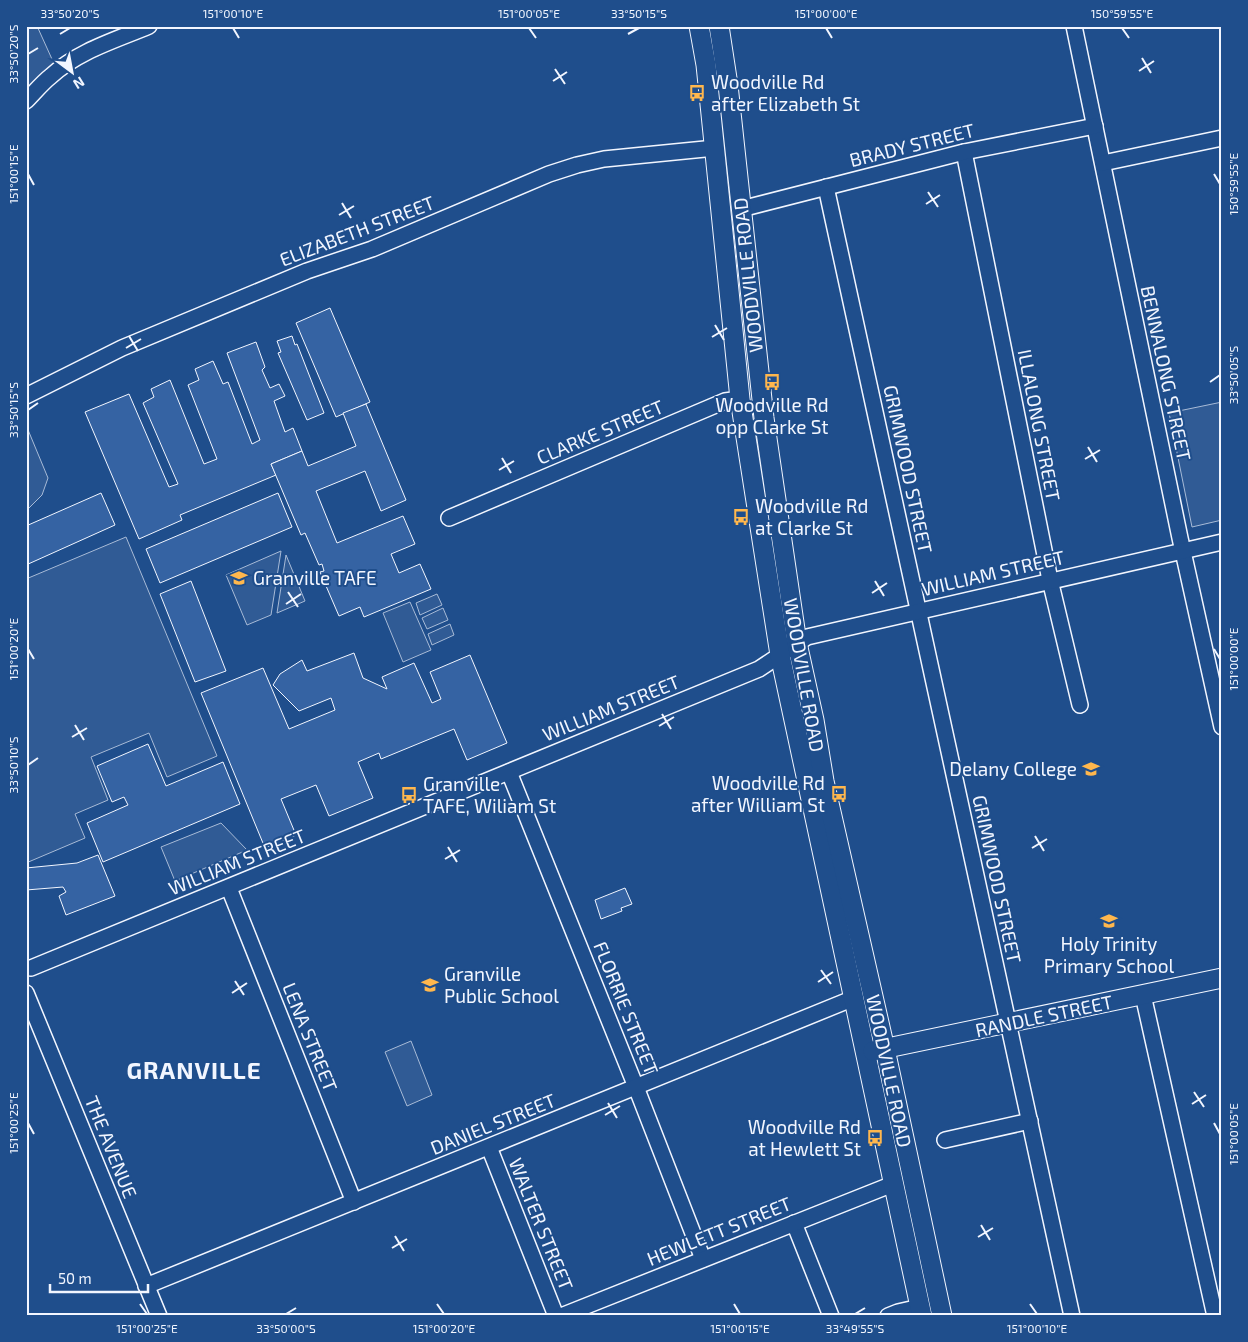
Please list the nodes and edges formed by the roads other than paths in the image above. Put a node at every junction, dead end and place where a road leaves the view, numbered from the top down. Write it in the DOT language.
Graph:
graph roads {
  1 [pos="149,26"];
  2 [pos="699,26"];
  3 [pos="719,26"];
  4 [pos="1074,26"];
  5 [pos="26,101"];
  6 [pos="1095,126"];
  7 [pos="1222,138"];
  8 [pos="714,148"];
  9 [pos="964,152"];
  10 [pos="1102,163"];
  11 [pos="826,187"];
  12 [pos="741,209"];
  13 [pos="26,396"];
  14 [pos="740,399"];
  15 [pos="448,518"];
  16 [pos="1222,542"];
  17 [pos="1183,550"];
  18 [pos="1050,580"];
  19 [pos="918,610"];
  20 [pos="797,643"];
  21 [pos="780,656"];
  22 [pos="1080,706"];
  23 [pos="1222,727"];
  24 [pos="508,772"];
  25 [pos="229,888"];
  26 [pos="29,964"];
  27 [pos="1222,978"];
  28 [pos="26,985"];
  29 [pos="26,993"];
  30 [pos="1143,995"];
  31 [pos="854,998"];
  32 [pos="1008,1024"];
  33 [pos="885,1049"];
  34 [pos="866,1053"];
  35 [pos="636,1087"];
  36 [pos="1030,1121"];
  37 [pos="945,1140"];
  38 [pos="489,1147"];
  39 [pos="893,1184"];
  40 [pos="354,1202"];
  41 [pos="794,1223"];
  42 [pos="703,1259"];
  43 [pos="146,1286"];
  44 [pos="921,1311"];
  45 [pos="159,1316"];
  46 [pos="556,1316"];
  47 [pos="561,1316"];
  48 [pos="832,1316"];
  49 [pos="888,1316"];
  50 [pos="942,1316"];
  51 [pos="1072,1316"];
  52 [pos="1215,1316"];
  1 -- 5 [label="street"];
  2 -- 8 [label="main road, WOODVILLE ROAD"];
  3 -- 12 [label="main road, WOODVILLE ROAD"];
  4 -- 6 [label="street, BENNALONG STREET"];
  6 -- 9 [label="street, BRADY STREET"];
  6 -- 10 [label="street, BENNALONG STREET"];
  7 -- 10 [label="street"];
  8 -- 13 [label="street, ELIZABETH STREET"];
  8 -- 14 [label="main road, WOODVILLE ROAD"];
  9 -- 11 [label="street, BRADY STREET"];
  9 -- 18 [label="street, ILLALONG STREET"];
  10 -- 17 [label="street, BENNALONG STREET"];
  11 -- 12 [label="street, BRADY STREET"];
  11 -- 19 [label="street, GRIMWOOD STREET"];
  12 -- 20 [label="main road, WOODVILLE ROAD"];
  14 -- 15 [label="street, CLARKE STREET"];
  14 -- 21 [label="main road, WOODVILLE ROAD"];
  16 -- 17 [label="street, WILLIAM STREET"];
  17 -- 18 [label="street, WILLIAM STREET"];
  17 -- 23 [label="street, BENNALONG STREET"];
  18 -- 19 [label="street, WILLIAM STREET"];
  18 -- 22 [label="street, ILLALONG STREET"];
  19 -- 20 [label="street, WILLIAM STREET"];
  19 -- 32 [label="street, GRIMWOOD STREET"];
  20 -- 21 [label="street, WILLIAM STREET"];
  20 -- 33 [label="main road, WOODVILLE ROAD"];
  21 -- 24 [label="street, WILLIAM STREET"];
  21 -- 31 [label="main road, WOODVILLE ROAD"];
  24 -- 25 [label="street, WILLIAM STREET"];
  24 -- 35 [label="street, FLORRIE STREET"];
  25 -- 26 [label="street, WILLIAM STREET"];
  25 -- 40 [label="street, LENA STREET"];
  26 -- 28 [label="street"];
  27 -- 30 [label="main road, RANDLE STREET"];
  29 -- 43 [label="street, THE AVENUE"];
  30 -- 32 [label="main road, RANDLE STREET"];
  30 -- 52 [label="street"];
  31 -- 34 [label="main road, WOODVILLE ROAD"];
  31 -- 35 [label="street, DANIEL STREET"];
  32 -- 33 [label="main road, RANDLE STREET"];
  32 -- 36 [label="street, GRIMWOOD STREET"];
  33 -- 34 [label="main road, RANDLE STREET"];
  33 -- 50 [label="main road, WOODVILLE ROAD"];
  34 -- 39 [label="main road, WOODVILLE ROAD"];
  35 -- 38 [label="street, DANIEL STREET"];
  35 -- 42 [label="street, FLORRIE STREET"];
  36 -- 37 [label="street"];
  36 -- 51 [label="street, GRIMWOOD STREET"];
  38 -- 40 [label="street, DANIEL STREET"];
  38 -- 46 [label="street, WALTER STREET"];
  39 -- 41 [label="street, HEWLETT STREET"];
  39 -- 44 [label="main road, WOODVILLE ROAD"];
  40 -- 43 [label="street, DANIEL STREET"];
  41 -- 42 [label="street, HEWLETT STREET"];
  41 -- 48 [label="street"];
  42 -- 47 [label="street, HEWLETT STREET"];
  43 -- 45 [label="street, THE AVENUE"];
  44 -- 49 [label="street"];
}
